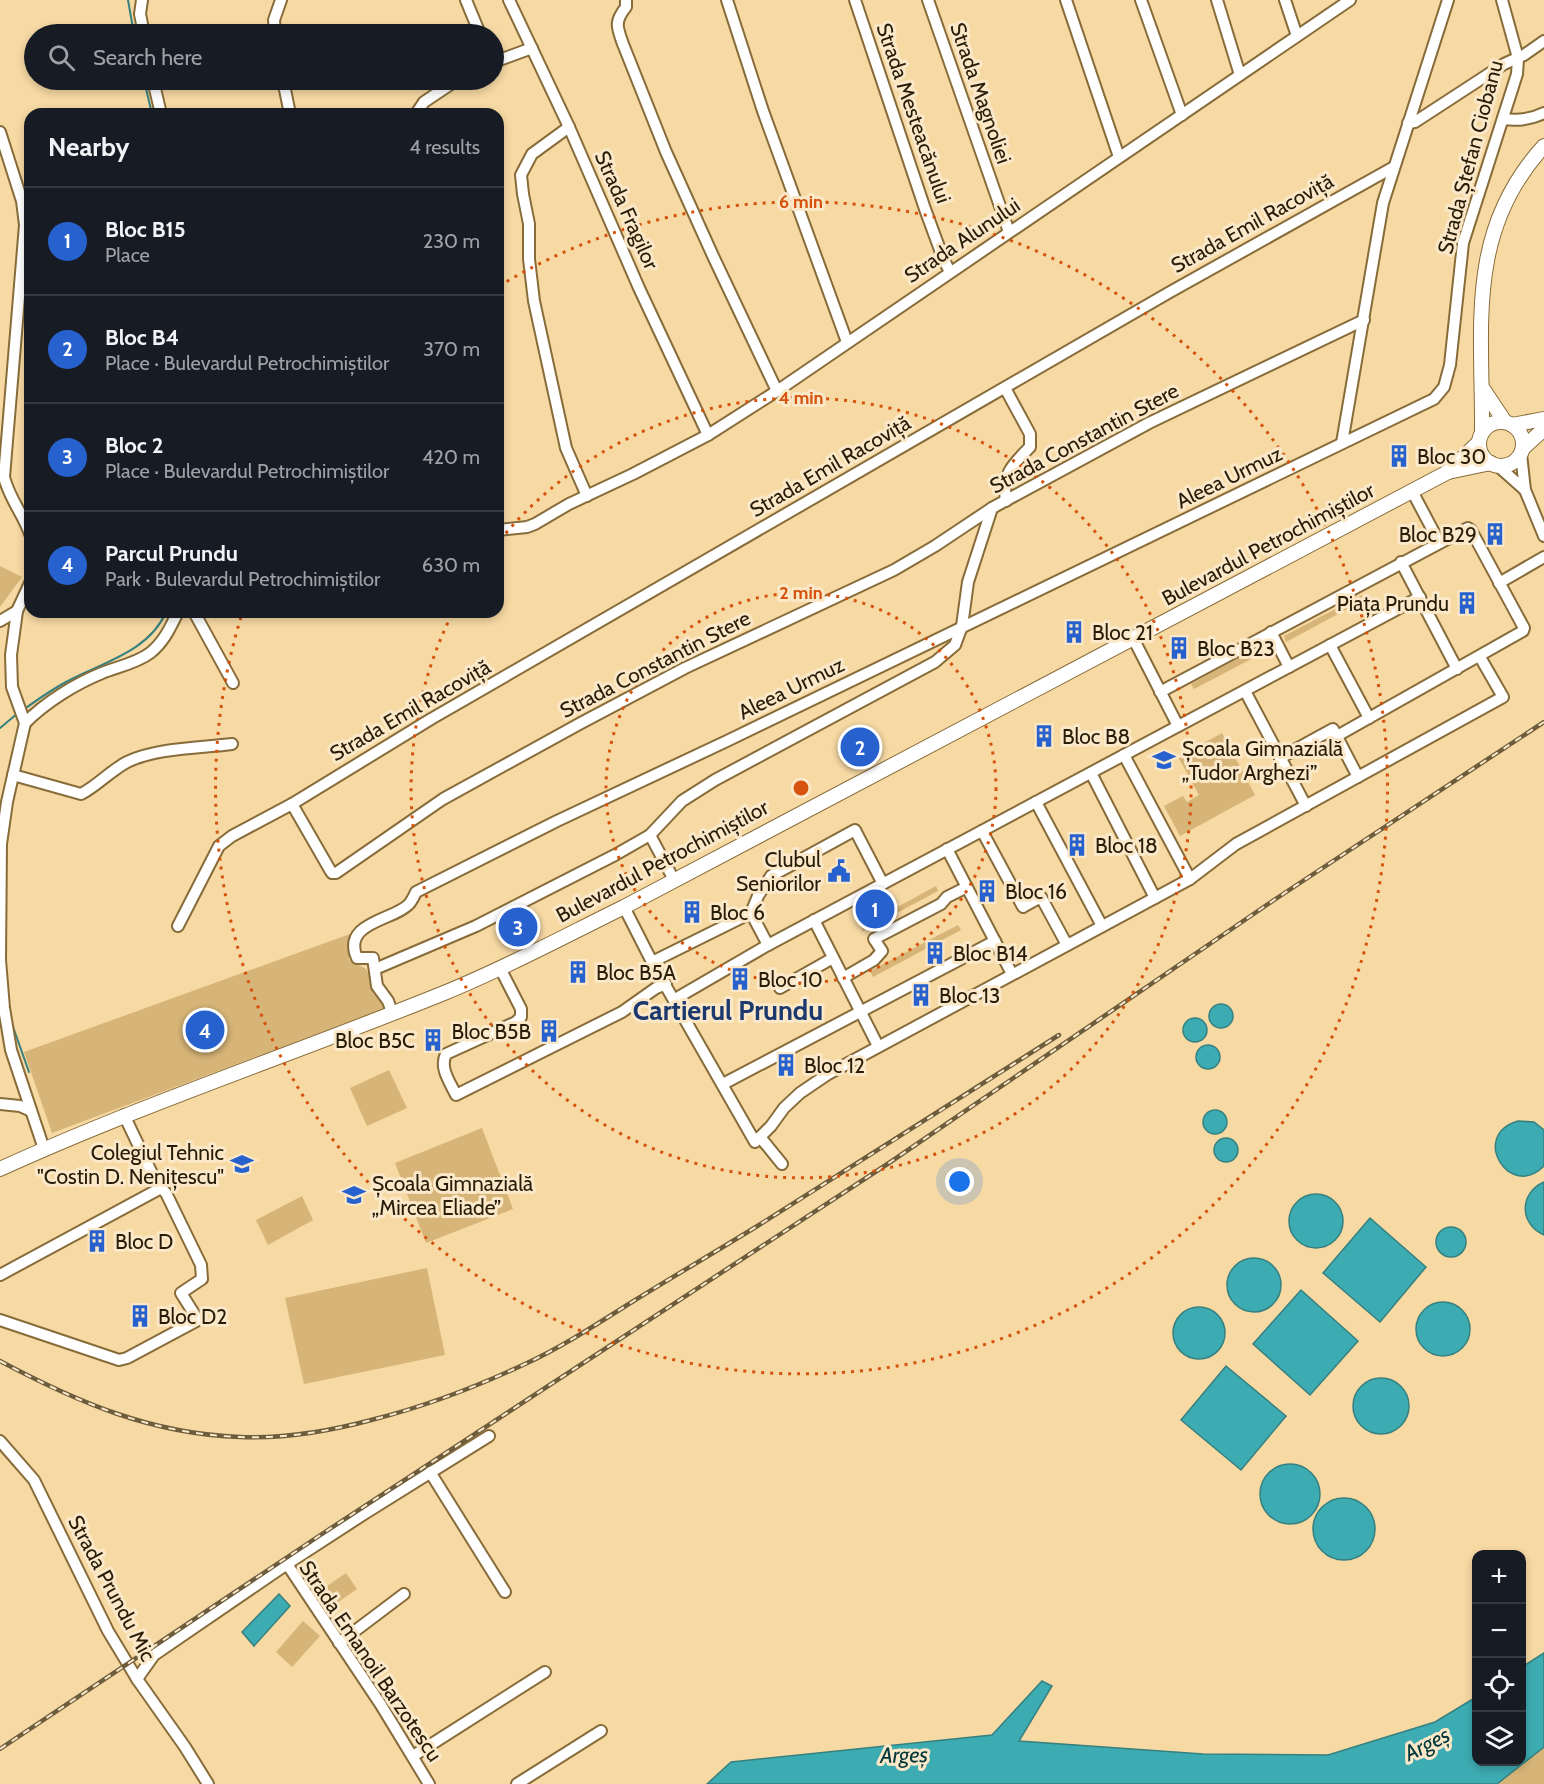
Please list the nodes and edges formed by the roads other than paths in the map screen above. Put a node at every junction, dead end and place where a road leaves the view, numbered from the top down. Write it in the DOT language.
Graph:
graph roads {
  1 [pos="142,0"];
  2 [pos="281,0"];
  3 [pos="466,0"];
  4 [pos="509,0"];
  5 [pos="626,0"];
  6 [pos="727,0"];
  7 [pos="855,0"];
  8 [pos="928,0"];
  9 [pos="1066,0"];
  10 [pos="1141,0"];
  11 [pos="1217,0"];
  12 [pos="1285,0"];
  13 [pos="1350,0"];
  14 [pos="1448,0"];
  15 [pos="1502,0"];
  16 [pos="142,24"];
  17 [pos="274,24"];
  18 [pos="476,24"];
  19 [pos="1297,36"];
  20 [pos="1544,41"];
  21 [pos="532,48"];
  22 [pos="504,58"];
  23 [pos="1518,58"];
  24 [pos="1240,75"];
  25 [pos="155,90"];
  26 [pos="285,90"];
  27 [pos="442,90"];
  28 [pos="160,108"];
  29 [pos="289,108"];
  30 [pos="420,108"];
  31 [pos="1544,113"];
  32 [pos="1182,114"];
  33 [pos="1503,119"];
  34 [pos="1408,123"];
  35 [pos="569,127"];
  36 [pos="0,132"];
  37 [pos="1544,146"];
  38 [pos="1119,158"];
  39 [pos="1392,168"];
  40 [pos="24,214"];
  41 [pos="1009,232"];
  42 [pos="24,267"];
  43 [pos="950,272"];
  44 [pos="1364,320"];
  45 [pos="847,342"];
  46 [pos="1005,388"];
  47 [pos="1483,389"];
  48 [pos="777,391"];
  49 [pos="1544,419"];
  50 [pos="1509,423"];
  51 [pos="1544,429"];
  52 [pos="708,435"];
  53 [pos="1481,437"];
  54 [pos="1342,443"];
  55 [pos="1522,451"];
  56 [pos="1494,465"];
  57 [pos="1448,472"];
  58 [pos="2,476"];
  59 [pos="1525,490"];
  60 [pos="1412,491"];
  61 [pos="587,496"];
  62 [pos="1006,501"];
  63 [pos="992,508"];
  64 [pos="24,518"];
  65 [pos="504,529"];
  66 [pos="1544,536"];
  67 [pos="1439,542"];
  68 [pos="1544,557"];
  69 [pos="1401,562"];
  70 [pos="1499,583"];
  71 [pos="24,597"];
  72 [pos="1419,597"];
  73 [pos="18,611"];
  74 [pos="175,618"];
  75 [pos="197,618"];
  76 [pos="0,621"];
  77 [pos="962,626"];
  78 [pos="1270,633"];
  79 [pos="1133,638"];
  80 [pos="1330,645"];
  81 [pos="1480,657"];
  82 [pos="1289,667"];
  83 [pos="1457,669"];
  84 [pos="233,683"];
  85 [pos="1245,691"];
  86 [pos="1160,692"];
  87 [pos="1369,718"];
  88 [pos="24,720"];
  89 [pos="1178,726"];
  90 [pos="1337,736"];
  91 [pos="232,744"];
  92 [pos="1124,755"];
  93 [pos="1280,758"];
  94 [pos="1091,773"];
  95 [pos="13,775"];
  96 [pos="1358,777"];
  97 [pos="1036,802"];
  98 [pos="292,804"];
  99 [pos="1306,806"];
  100 [pos="982,831"];
  101 [pos="650,835"];
  102 [pos="948,849"];
  103 [pos="1190,879"];
  104 [pos="674,880"];
  105 [pos="883,884"];
  106 [pos="967,886"];
  107 [pos="1155,898"];
  108 [pos="624,907"];
  109 [pos="751,913"];
  110 [pos="814,921"];
  111 [pos="178,926"];
  112 [pos="1102,926"];
  113 [pos="995,941"];
  114 [pos="768,945"];
  115 [pos="1067,945"];
  116 [pos="833,958"];
  117 [pos="652,962"];
  118 [pos="500,968"];
  119 [pos="375,969"];
  120 [pos="1012,974"];
  121 [pos="843,978"];
  122 [pos="666,984"];
  123 [pos="780,988"];
  124 [pos="675,999"];
  125 [pos="392,1012"];
  126 [pos="860,1012"];
  127 [pos="3,1023"];
  128 [pos="878,1046"];
  129 [pos="723,1084"];
  130 [pos="0,1104"];
  131 [pos="31,1111"];
  132 [pos="124,1115"];
  133 [pos="760,1137"];
  134 [pos="44,1149"];
  135 [pos="782,1164"];
  136 [pos="0,1169"];
  137 [pos="161,1188"];
  138 [pos="0,1275"];
  139 [pos="0,1320"];
  140 [pos="489,1436"];
  141 [pos="0,1441"];
  142 [pos="430,1472"];
  143 [pos="287,1564"];
  144 [pos="505,1592"];
  145 [pos="404,1594"];
  146 [pos="339,1643"];
  147 [pos="545,1672"];
  148 [pos="137,1678"];
  149 [pos="601,1731"];
  150 [pos="413,1756"];
  151 [pos="208,1784"];
  152 [pos="429,1784"];
  153 [pos="517,1784"];
  1 -- 16 [label="street"];
  2 -- 17 [label="street"];
  3 -- 18 [label="street"];
  4 -- 21 [label="street, Strada Fragilor"];
  5 -- 48 [label="street"];
  6 -- 45 [label="street"];
  7 -- 43 [label="street, Strada Mesteacănului"];
  8 -- 41 [label="street, Strada Magnoliei"];
  9 -- 38 [label="street"];
  10 -- 32 [label="street"];
  11 -- 24 [label="street"];
  12 -- 19 [label="street"];
  13 -- 19 [label="street, Strada Alunului"];
  14 -- 34 [label="street"];
  15 -- 23 [label="street, Strada Ștefan Ciobanu"];
  19 -- 24 [label="street, Strada Alunului"];
  20 -- 23 [label="street"];
  21 -- 22 [label="street"];
  21 -- 35 [label="street, Strada Fragilor"];
  23 -- 33 [label="street, Strada Ștefan Ciobanu"];
  23 -- 34 [label="street"];
  24 -- 32 [label="street, Strada Alunului"];
  25 -- 28 [label="street"];
  26 -- 29 [label="street"];
  27 -- 30 [label="street"];
  31 -- 33 [label="street"];
  32 -- 38 [label="street, Strada Alunului"];
  33 -- 54 [label="street, Strada Ștefan Ciobanu"];
  34 -- 39 [label="street"];
  35 -- 52 [label="street, Strada Fragilor"];
  35 -- 61 [label="street"];
  36 -- 40 [label="street"];
  37 -- 47 [label="main road"];
  38 -- 41 [label="street, Strada Alunului"];
  39 -- 44 [label="street"];
  39 -- 46 [label="street, Strada Emil Racoviță"];
  41 -- 43 [label="street, Strada Alunului"];
  42 -- 58 [label="street"];
  43 -- 45 [label="street, Strada Alunului"];
  44 -- 54 [label="street"];
  44 -- 62 [label="street, Strada Constantin Stere"];
  45 -- 48 [label="street, Strada Alunului"];
  46 -- 62 [label="street"];
  46 -- 98 [label="street, Strada Emil Racoviță"];
  47 -- 50 [label="main road"];
  47 -- 53 [label="main road"];
  48 -- 52 [label="street, Strada Alunului"];
  49 -- 50 [label="main road"];
  50 -- 53 [label="main road"];
  50 -- 55 [label="main road"];
  51 -- 55 [label="main road"];
  52 -- 61 [label="street, Strada Alunului"];
  53 -- 56 [label="main road"];
  53 -- 57 [label="main road, Bulevardul Petrochimiștilor"];
  54 -- 77 [label="street, Aleea Urmuz"];
  55 -- 56 [label="main road"];
  55 -- 59 [label="street"];
  56 -- 57 [label="main road, Bulevardul Petrochimiștilor"];
  56 -- 59 [label="street"];
  57 -- 60 [label="main road, Bulevardul Petrochimiștilor"];
  58 -- 64 [label="street"];
  59 -- 66 [label="street"];
  60 -- 67 [label="street"];
  60 -- 79 [label="main road, Bulevardul Petrochimiștilor"];
  61 -- 65 [label="street, Strada Alunului"];
  62 -- 63 [label="street, Strada Constantin Stere"];
  63 -- 77 [label="street"];
  63 -- 98 [label="street, Strada Constantin Stere"];
  67 -- 69 [label="street"];
  67 -- 70 [label="street"];
  68 -- 70 [label="street"];
  69 -- 72 [label="street"];
  69 -- 78 [label="street"];
  70 -- 81 [label="street"];
  71 -- 73 [label="street"];
  72 -- 80 [label="street"];
  72 -- 83 [label="street"];
  73 -- 76 [label="street"];
  73 -- 88 [label="street"];
  74 -- 88 [label="street"];
  75 -- 84 [label="street"];
  77 -- 101 [label="street"];
  77 -- 119 [label="street, Aleea Urmuz"];
  78 -- 82 [label="street"];
  78 -- 86 [label="street"];
  79 -- 86 [label="street"];
  79 -- 104 [label="main road, Bulevardul Petrochimiștilor"];
  80 -- 82 [label="street"];
  80 -- 87 [label="street"];
  81 -- 83 [label="street"];
  81 -- 96 [label="street"];
  82 -- 85 [label="street"];
  83 -- 87 [label="street"];
  85 -- 89 [label="street"];
  85 -- 93 [label="street"];
  86 -- 89 [label="street"];
  87 -- 90 [label="street"];
  88 -- 95 [label="street"];
  89 -- 92 [label="street"];
  90 -- 93 [label="street"];
  90 -- 96 [label="street"];
  91 -- 95 [label="street"];
  92 -- 94 [label="street"];
  92 -- 103 [label="street"];
  93 -- 99 [label="street"];
  94 -- 97 [label="street"];
  94 -- 107 [label="street"];
  95 -- 127 [label="street"];
  96 -- 99 [label="street"];
  97 -- 100 [label="street"];
  97 -- 112 [label="street"];
  98 -- 111 [label="street, Strada Emil Racoviță"];
  99 -- 103 [label="street"];
  100 -- 102 [label="street"];
  100 -- 115 [label="street"];
  101 -- 104 [label="street"];
  101 -- 119 [label="street"];
  102 -- 105 [label="street"];
  102 -- 106 [label="street"];
  103 -- 107 [label="street"];
  104 -- 108 [label="main road, Bulevardul Petrochimiștilor"];
  105 -- 109 [label="street"];
  105 -- 110 [label="street"];
  106 -- 113 [label="street"];
  106 -- 121 [label="street"];
  107 -- 112 [label="street"];
  108 -- 117 [label="street"];
  108 -- 118 [label="main road, Bulevardul Petrochimiștilor"];
  109 -- 114 [label="street"];
  109 -- 117 [label="street"];
  110 -- 114 [label="street"];
  110 -- 116 [label="street"];
  112 -- 115 [label="street"];
  113 -- 120 [label="street"];
  113 -- 126 [label="street"];
  114 -- 124 [label="street"];
  115 -- 120 [label="street"];
  116 -- 121 [label="street"];
  116 -- 123 [label="street"];
  117 -- 122 [label="street"];
  118 -- 122 [label="street"];
  118 -- 125 [label="main road, Bulevardul Petrochimiștilor"];
  119 -- 125 [label="street"];
  120 -- 128 [label="street"];
  121 -- 126 [label="street"];
  122 -- 124 [label="street"];
  124 -- 129 [label="street"];
  125 -- 132 [label="main road, Bulevardul Petrochimiștilor"];
  126 -- 128 [label="street"];
  126 -- 129 [label="street"];
  127 -- 131 [label="street"];
  128 -- 133 [label="street"];
  129 -- 133 [label="street"];
  130 -- 131 [label="street"];
  131 -- 134 [label="street"];
  132 -- 134 [label="main road, Bulevardul Petrochimiștilor"];
  132 -- 137 [label="street"];
  133 -- 135 [label="street"];
  134 -- 136 [label="main road, Bulevardul Petrochimiștilor"];
  137 -- 138 [label="street"];
  137 -- 139 [label="street"];
  140 -- 142 [label="street"];
  141 -- 148 [label="street, Strada Prundu Mic"];
  142 -- 143 [label="street"];
  142 -- 144 [label="street"];
  143 -- 146 [label="street, Strada Emanoil Barzotescu"];
  143 -- 148 [label="street, Strada Emanoil Barzotescu"];
  145 -- 146 [label="street"];
  146 -- 150 [label="street, Strada Emanoil Barzotescu"];
  147 -- 150 [label="street"];
  148 -- 151 [label="street, Strada Prundu Mic"];
  149 -- 153 [label="street"];
  150 -- 152 [label="street, Strada Emanoil Barzotescu"];
}
